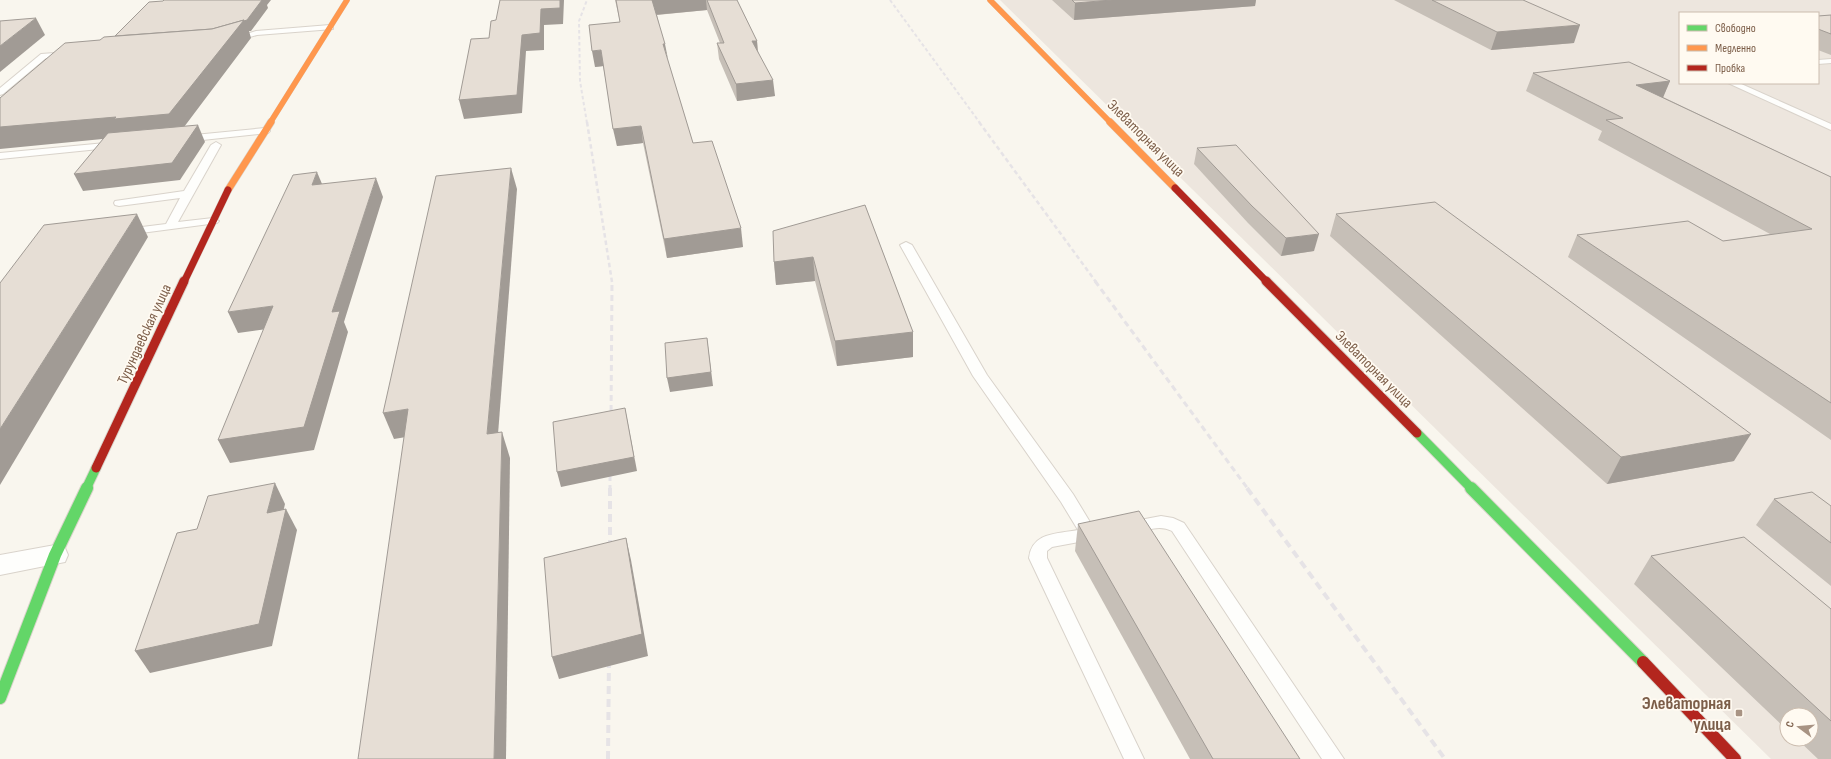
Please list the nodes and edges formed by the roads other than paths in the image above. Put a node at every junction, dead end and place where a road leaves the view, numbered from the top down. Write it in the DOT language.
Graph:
graph roads {
  1 [pos="347,0"];
  2 [pos="990,0"];
  3 [pos="330,27"];
  4 [pos="226,41"];
  5 [pos="76,54"];
  6 [pos="1831,61"];
  7 [pos="1819,62"];
  8 [pos="1734,84"];
  9 [pos="0,92"];
  10 [pos="1831,127"];
  11 [pos="265,131"];
  12 [pos="170,140"];
  13 [pos="125,144"];
  14 [pos="216,144"];
  15 [pos="0,156"];
  16 [pos="188,194"];
  17 [pos="119,203"];
  18 [pos="213,221"];
  19 [pos="170,226"];
  20 [pos="114,234"];
  21 [pos="906,245"];
  22 [pos="1090,534"];
  23 [pos="55,555"];
  24 [pos="0,565"];
  25 [pos="0,698"];
  26 [pos="1134,759"];
  27 [pos="1334,759"];
  28 [pos="1735,759"];
  1 -- 3 [label="street, Турундаевская улица"];
  2 -- 28 [label="street, Элеваторная улица"];
  3 -- 4 [label="lane"];
  3 -- 11 [label="street, Турундаевская улица"];
  5 -- 9 [label="lane"];
  6 -- 7 [label="lane"];
  8 -- 10 [label="lane"];
  11 -- 12 [label="lane"];
  11 -- 18 [label="street, Турундаевская улица"];
  13 -- 15 [label="lane"];
  14 -- 16 [label="lane"];
  16 -- 17 [label="lane"];
  16 -- 19 [label="lane"];
  18 -- 19 [label="lane"];
  18 -- 23 [label="street, Турундаевская улица"];
  19 -- 20 [label="lane"];
  21 -- 22 [label="lane"];
  22 -- 26 [label="lane"];
  22 -- 27 [label="lane"];
  23 -- 24 [label="street"];
  23 -- 25 [label="street, Турундаевская улица"];
}
